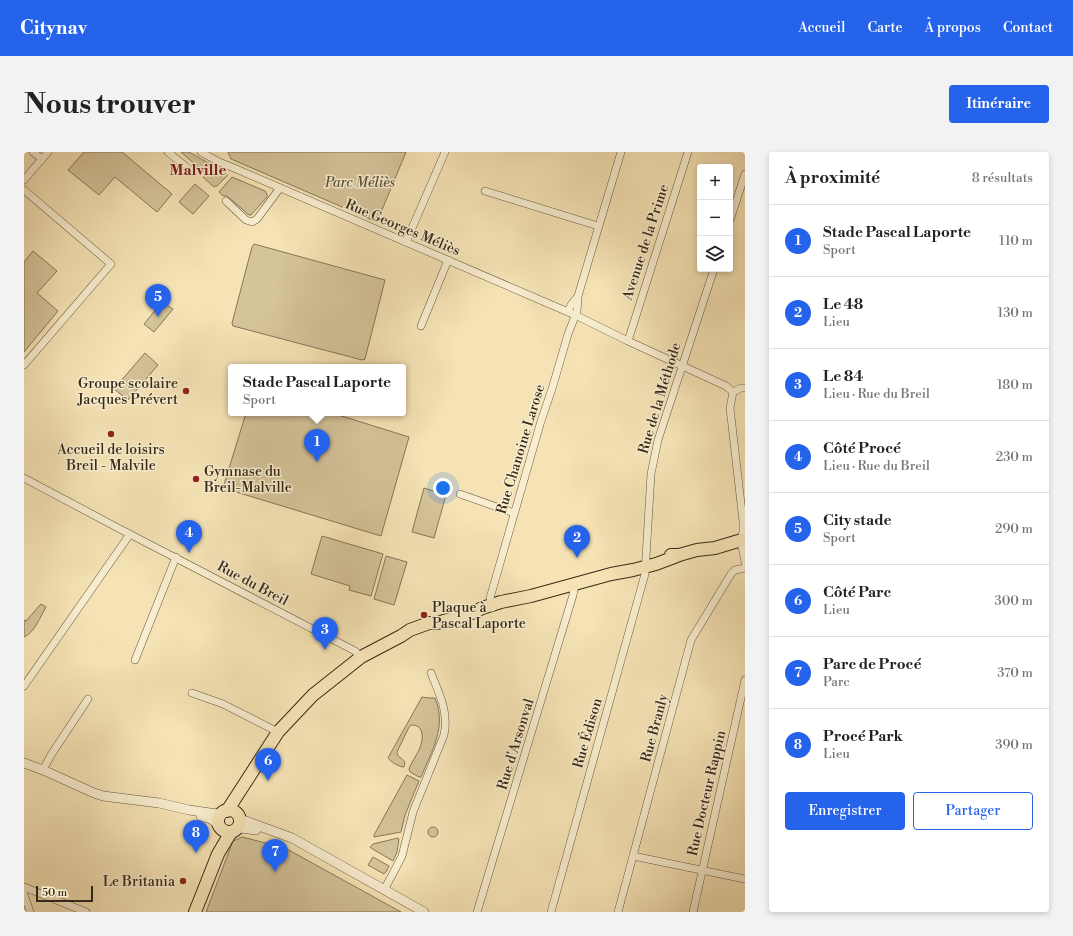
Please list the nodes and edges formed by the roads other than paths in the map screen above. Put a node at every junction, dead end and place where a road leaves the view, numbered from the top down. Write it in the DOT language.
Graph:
graph roads {
  1 [pos="33,152"];
  2 [pos="48,152"];
  3 [pos="168,152"];
  4 [pos="201,152"];
  5 [pos="445,152"];
  6 [pos="621,152"];
  7 [pos="688,152"];
  8 [pos="214,155"];
  9 [pos="42,159"];
  10 [pos="191,171"];
  11 [pos="745,174"];
  12 [pos="24,180"];
  13 [pos="280,188"];
  14 [pos="24,190"];
  15 [pos="485,191"];
  16 [pos="226,201"];
  17 [pos="733,211"];
  18 [pos="598,226"];
  19 [pos="406,242"];
  20 [pos="448,260"];
  21 [pos="713,272"];
  22 [pos="571,313"];
  23 [pos="421,326"];
  24 [pos="628,341"];
  25 [pos="24,365"];
  26 [pos="682,366"];
  27 [pos="745,388"];
  28 [pos="733,392"];
  29 [pos="25,481"];
  30 [pos="460,494"];
  31 [pos="514,513"];
  32 [pos="130,534"];
  33 [pos="744,537"];
  34 [pos="176,557"];
  35 [pos="745,562"];
  36 [pos="646,564"];
  37 [pos="745,568"];
  38 [pos="575,584"];
  39 [pos="491,608"];
  40 [pos="361,657"];
  41 [pos="135,660"];
  42 [pos="431,673"];
  43 [pos="745,680"];
  44 [pos="24,686"];
  45 [pos="192,693"];
  46 [pos="88,699"];
  47 [pos="278,732"];
  48 [pos="24,763"];
  49 [pos="43,770"];
  50 [pos="229,822"];
  51 [pos="633,856"];
  52 [pos="703,870"];
  53 [pos="745,879"];
  54 [pos="24,887"];
  55 [pos="384,890"];
  56 [pos="24,894"];
  57 [pos="30,912"];
  58 [pos="86,912"];
  59 [pos="195,912"];
  60 [pos="424,912"];
  61 [pos="477,912"];
  62 [pos="550,912"];
  63 [pos="618,912"];
  64 [pos="693,912"];
  1 -- 9 [label="street"];
  2 -- 9 [label="street"];
  3 -- 10 [label="street"];
  4 -- 8 [label="street, Rue Georges Méliès"];
  5 -- 19 [label="street"];
  6 -- 18 [label="street, Rue Chanoine Larose"];
  7 -- 24 [label="street, Avenue de la Prime"];
  8 -- 13 [label="street, Rue Georges Méliès"];
  9 -- 12 [label="street"];
  11 -- 17 [label="street"];
  13 -- 16 [label="street"];
  13 -- 19 [label="street, Rue Georges Méliès"];
  14 -- 25 [label="street"];
  15 -- 18 [label="street"];
  18 -- 22 [label="street, Rue Chanoine Larose"];
  19 -- 20 [label="street, Rue Georges Méliès"];
  20 -- 22 [label="street, Rue Georges Méliès"];
  20 -- 23 [label="street"];
  21 -- 26 [label="street, Rue de la Méthode"];
  22 -- 24 [label="street, Rue Georges Méliès"];
  22 -- 31 [label="street, Rue Chanoine Larose"];
  24 -- 26 [label="street, Rue Georges Méliès"];
  26 -- 28 [label="street, Rue Georges Méliès"];
  26 -- 36 [label="street, Rue de la Méthode"];
  27 -- 28 [label="street"];
  28 -- 33 [label="street"];
  29 -- 32 [label="street, Rue du Breil"];
  30 -- 31 [label="street"];
  31 -- 39 [label="street, Rue Chanoine Larose"];
  32 -- 34 [label="street, Rue du Breil"];
  32 -- 44 [label="street"];
  33 -- 35 [label="street"];
  33 -- 36 [label="main road"];
  34 -- 40 [label="street, Rue du Breil"];
  34 -- 41 [label="street"];
  36 -- 38 [label="main road"];
  36 -- 62 [label="street, Rue Édison"];
  37 -- 51 [label="street, Rue Branly"];
  38 -- 39 [label="main road"];
  38 -- 61 [label="street, Rue d'Arsonval"];
  39 -- 40 [label="main road"];
  40 -- 47 [label="main road"];
  42 -- 55 [label="street"];
  43 -- 52 [label="street, Rue Docteur Rappin"];
  45 -- 47 [label="street"];
  46 -- 49 [label="street"];
  47 -- 50 [label="main road"];
  48 -- 49 [label="street"];
  49 -- 50 [label="street"];
  50 -- 55 [label="street"];
  50 -- 59 [label="main road"];
  51 -- 52 [label="street"];
  51 -- 63 [label="street, Rue Branly"];
  52 -- 53 [label="street"];
  52 -- 64 [label="street, Rue Docteur Rappin"];
  54 -- 58 [label="street"];
  55 -- 60 [label="street"];
  56 -- 57 [label="street"];
}
